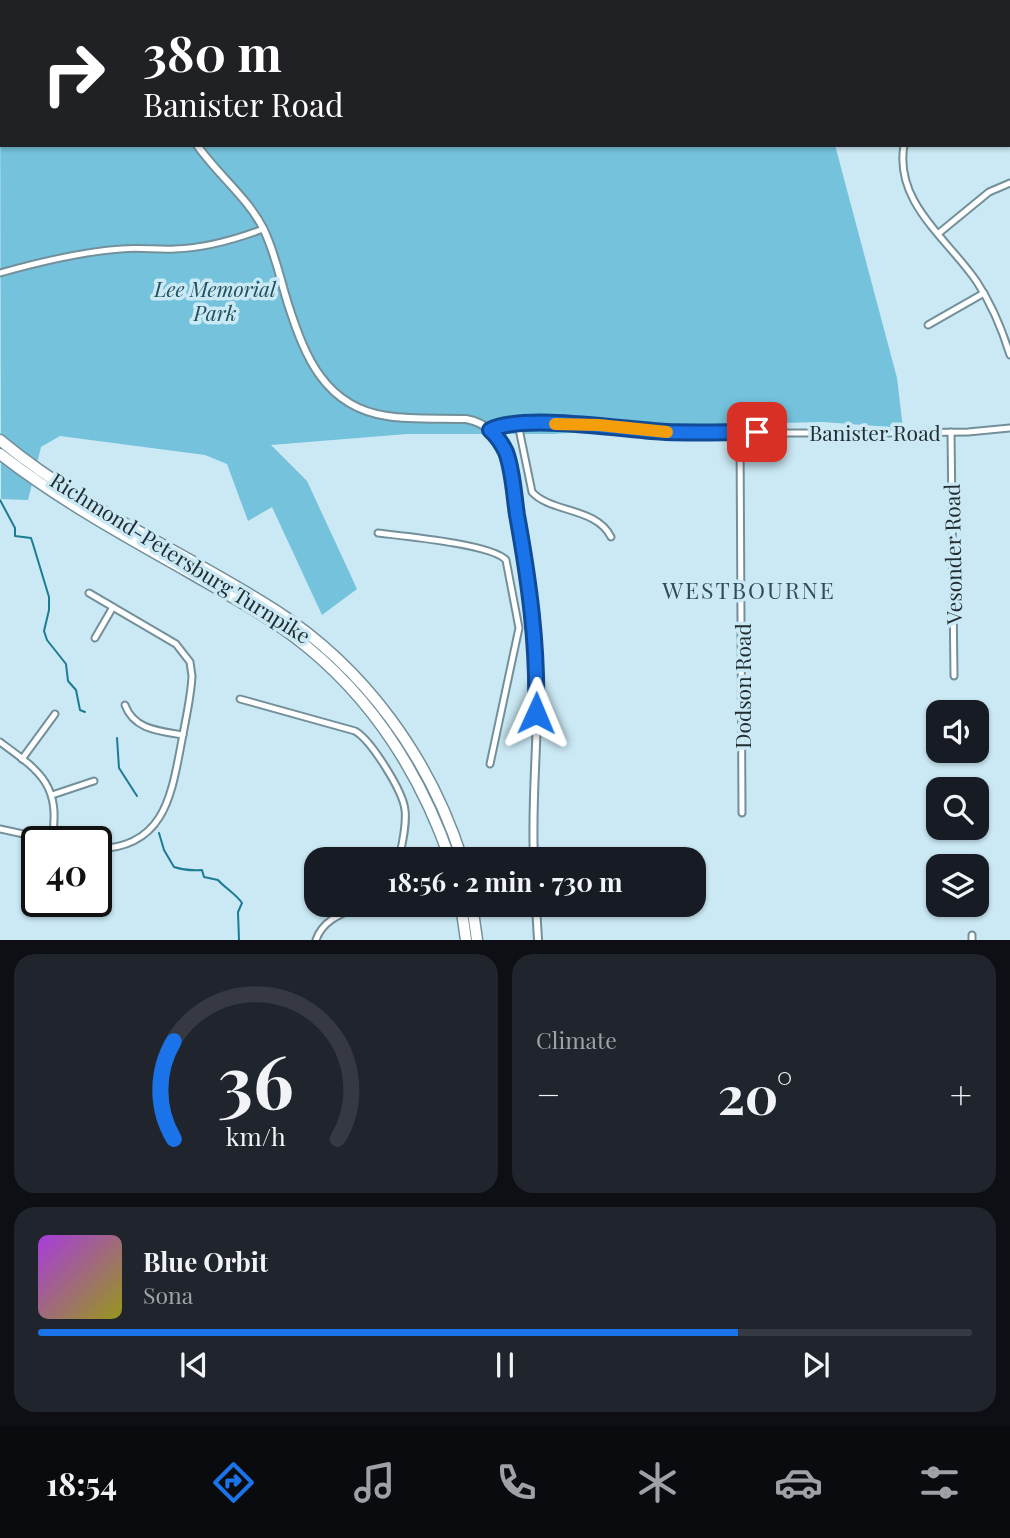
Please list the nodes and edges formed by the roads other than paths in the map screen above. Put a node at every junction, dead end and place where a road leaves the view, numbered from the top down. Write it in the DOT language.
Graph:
graph roads {
  1 [pos="199,147"];
  2 [pos="904,147"];
  3 [pos="1010,183"];
  4 [pos="263,229"];
  5 [pos="939,233"];
  6 [pos="0,273"];
  7 [pos="984,293"];
  8 [pos="928,325"];
  9 [pos="1010,355"];
  10 [pos="518,424"];
  11 [pos="1010,428"];
  12 [pos="490,430"];
  13 [pos="740,432"];
  14 [pos="951,432"];
  15 [pos="0,440"];
  16 [pos="0,454"];
  17 [pos="378,533"];
  18 [pos="611,537"];
  19 [pos="89,593"];
  20 [pos="113,607"];
  21 [pos="533,618"];
  22 [pos="519,619"];
  23 [pos="95,638"];
  24 [pos="954,676"];
  25 [pos="240,699"];
  26 [pos="125,705"];
  27 [pos="55,714"];
  28 [pos="183,735"];
  29 [pos="0,742"];
  30 [pos="22,758"];
  31 [pos="490,764"];
  32 [pos="94,781"];
  33 [pos="52,795"];
  34 [pos="742,813"];
  35 [pos="54,826"];
  36 [pos="0,829"];
  37 [pos="21,833"];
  38 [pos="112,847"];
  39 [pos="401,847"];
  40 [pos="445,847"];
  41 [pos="457,847"];
  42 [pos="533,847"];
  43 [pos="338,917"];
  44 [pos="463,917"];
  45 [pos="474,917"];
  46 [pos="537,917"];
  47 [pos="316,940"];
  48 [pos="466,940"];
  49 [pos="477,940"];
  50 [pos="538,940"];
  1 -- 4 [label="street"];
  2 -- 5 [label="street"];
  3 -- 5 [label="street"];
  4 -- 6 [label="street"];
  4 -- 12 [label="street"];
  5 -- 7 [label="street"];
  7 -- 8 [label="street"];
  7 -- 9 [label="street"];
  10 -- 12 [label="street, Banister Road"];
  10 -- 13 [label="street, Banister Road"];
  10 -- 18 [label="street"];
  11 -- 14 [label="street, Banister Road"];
  12 -- 21 [label="street"];
  13 -- 14 [label="street, Banister Road"];
  13 -- 34 [label="street, Dodson Road"];
  14 -- 24 [label="street, Vesonder Road"];
  15 -- 41 [label="highway, Richmond-Petersburg Turnpike"];
  16 -- 40 [label="highway, Richmond-Petersburg Turnpike"];
  17 -- 22 [label="street"];
  19 -- 20 [label="street"];
  20 -- 23 [label="street"];
  20 -- 28 [label="street"];
  21 -- 22 [label="street"];
  21 -- 42 [label="street"];
  22 -- 31 [label="street"];
  25 -- 39 [label="street"];
  26 -- 28 [label="street"];
  27 -- 30 [label="street"];
  28 -- 38 [label="street"];
  29 -- 30 [label="street"];
  30 -- 33 [label="street"];
  32 -- 33 [label="street"];
  33 -- 35 [label="street"];
  36 -- 37 [label="street"];
  43 -- 47 [label="street"];
  44 -- 48 [label="highway"];
  45 -- 49 [label="highway"];
  46 -- 50 [label="street"];
}
